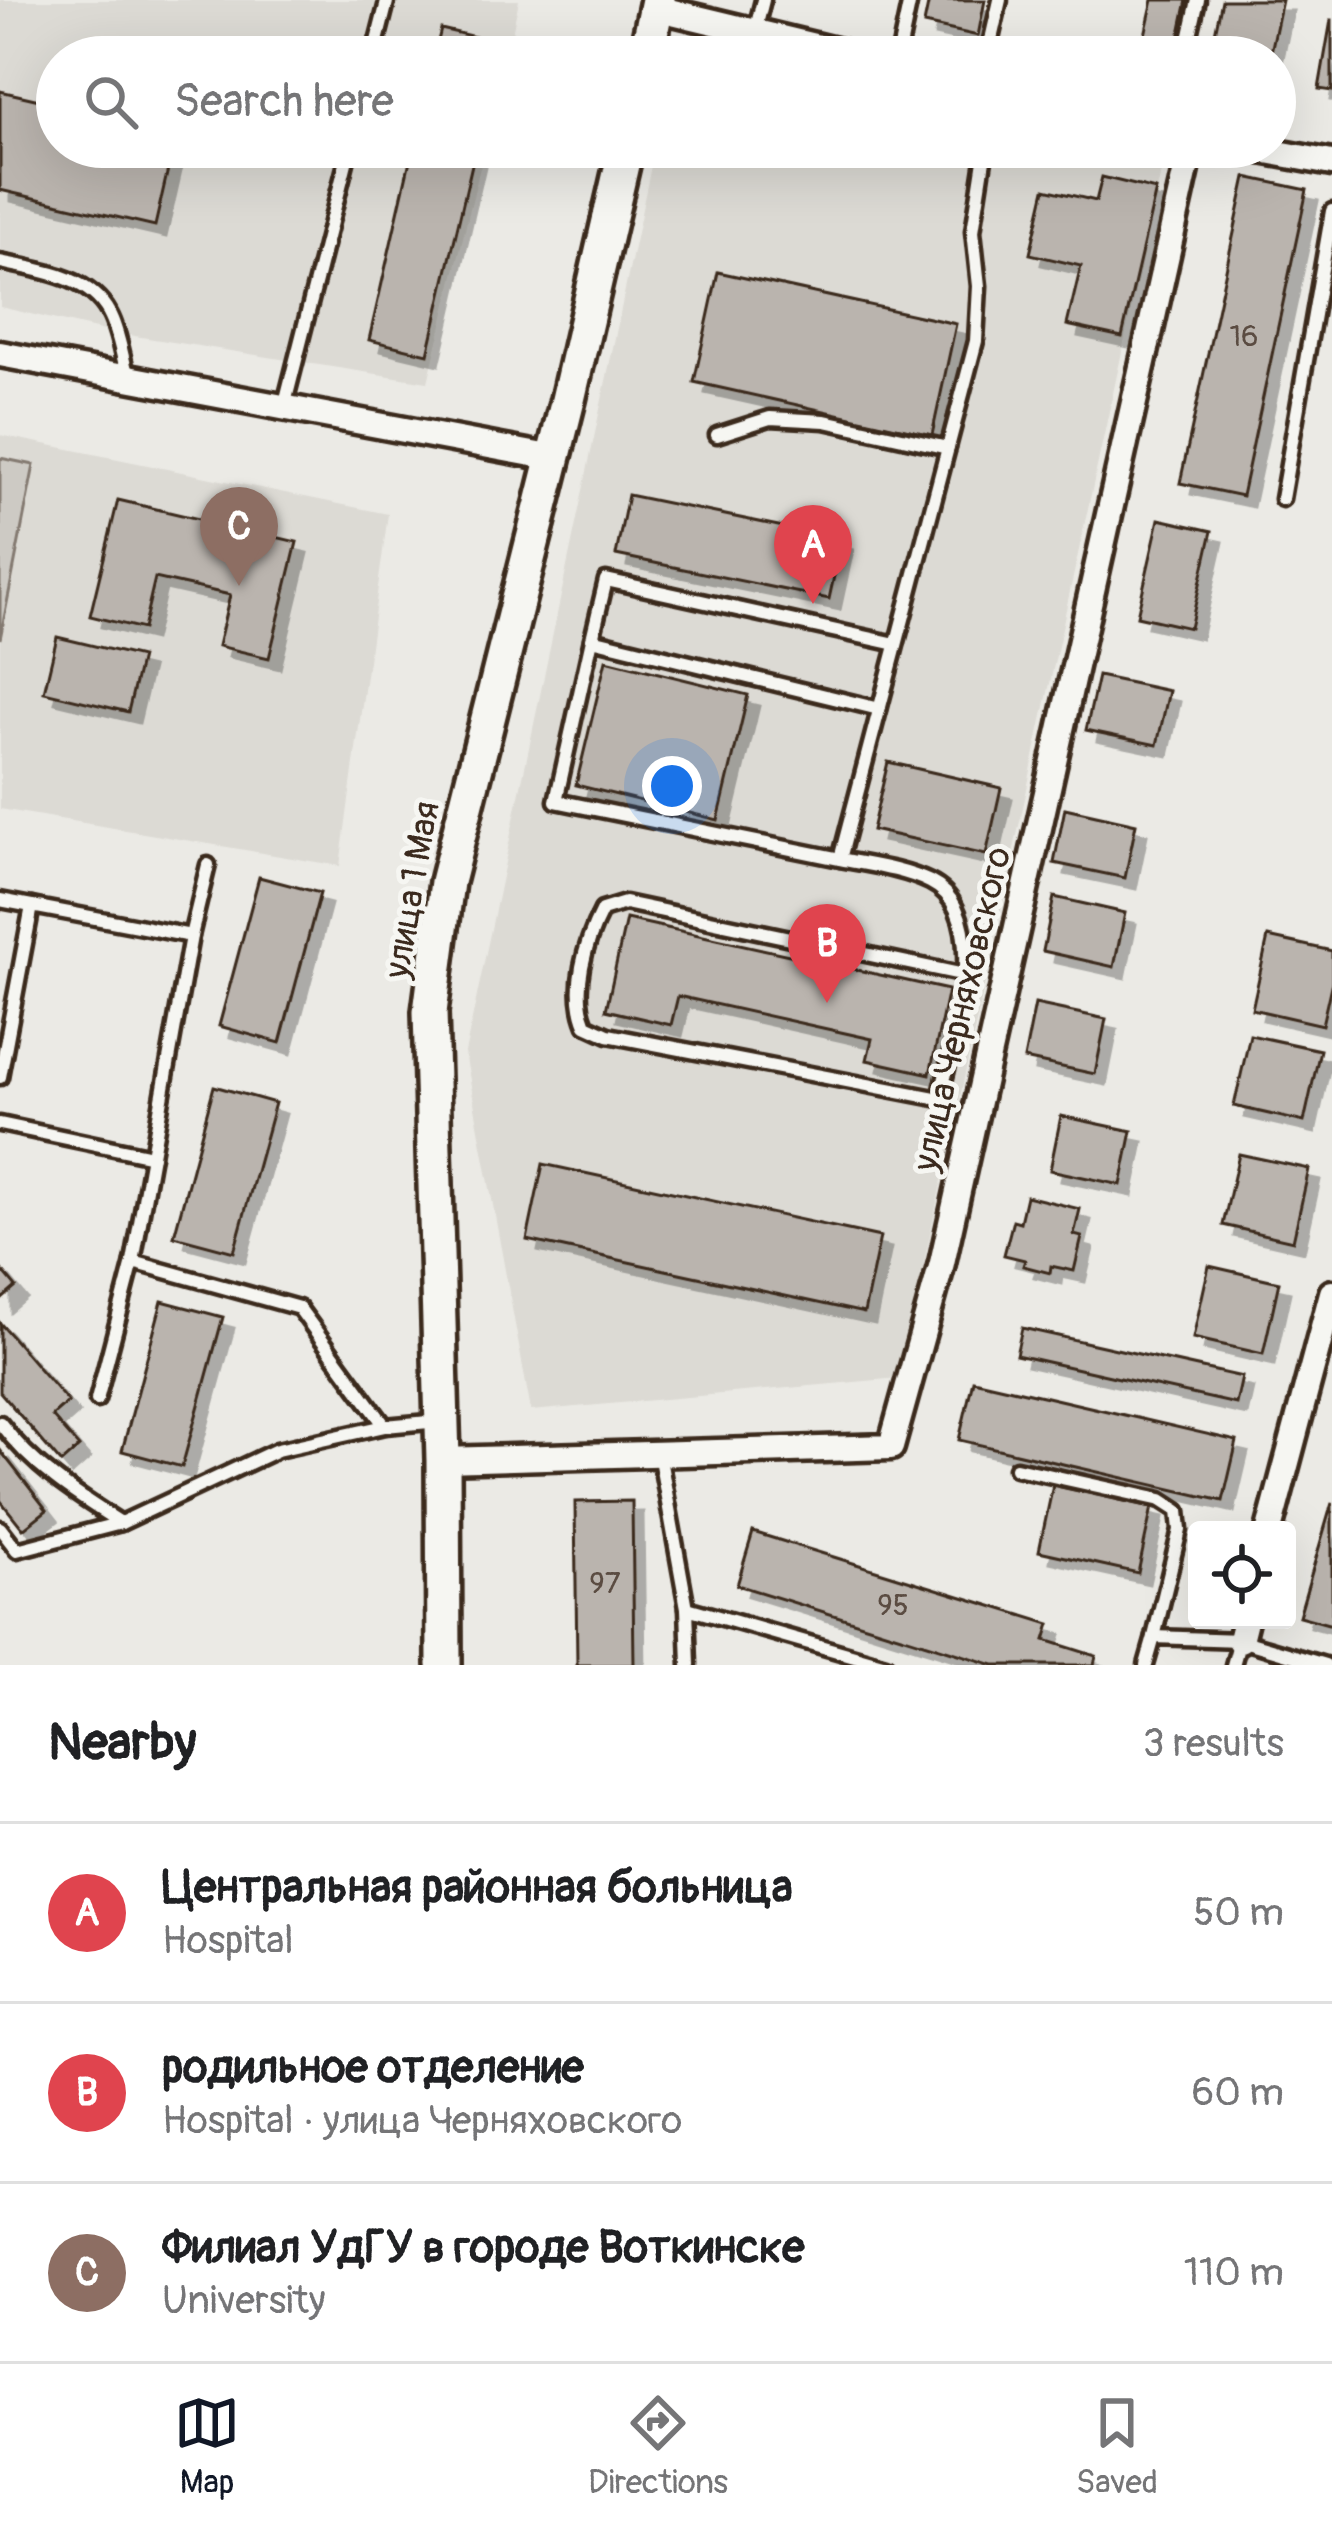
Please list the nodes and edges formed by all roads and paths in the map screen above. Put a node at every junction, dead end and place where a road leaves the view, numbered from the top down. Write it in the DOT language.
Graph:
graph roads {
  1 [pos="764,0"];
  2 [pos="910,0"];
  3 [pos="1000,0"];
  4 [pos="1198,0"];
  5 [pos="387,2"];
  6 [pos="657,4"];
  7 [pos="755,32"];
  8 [pos="378,36"];
  9 [pos="650,36"];
  10 [pos="772,36"];
  11 [pos="902,36"];
  12 [pos="992,36"];
  13 [pos="1189,36"];
  14 [pos="1296,156"];
  15 [pos="1332,163"];
  16 [pos="345,168"];
  17 [pos="621,168"];
  18 [pos="983,168"];
  19 [pos="1186,168"];
  20 [pos="1332,212"];
  21 [pos="0,262"];
  22 [pos="0,354"];
  23 [pos="129,378"];
  24 [pos="284,407"];
  25 [pos="717,436"];
  26 [pos="948,448"];
  27 [pos="554,458"];
  28 [pos="1282,499"];
  29 [pos="592,639"];
  30 [pos="896,644"];
  31 [pos="879,709"];
  32 [pos="840,859"];
  33 [pos="208,866"];
  34 [pos="0,900"];
  35 [pos="32,906"];
  36 [pos="190,936"];
  37 [pos="965,975"];
  38 [pos="0,1077"];
  39 [pos="0,1124"];
  40 [pos="152,1156"];
  41 [pos="133,1262"];
  42 [pos="1332,1293"];
  43 [pos="97,1400"];
  44 [pos="442,1421"];
  45 [pos="0,1423"];
  46 [pos="385,1426"];
  47 [pos="659,1454"];
  48 [pos="443,1460"];
  49 [pos="1016,1468"];
  50 [pos="1271,1521"];
  51 [pos="122,1523"];
  52 [pos="0,1528"];
  53 [pos="687,1608"];
  54 [pos="1154,1637"];
  55 [pos="1239,1642"];
  56 [pos="444,1665"];
  57 [pos="689,1665"];
  58 [pos="886,1665"];
  59 [pos="1147,1665"];
  60 [pos="1325,1665"];
  1 -- 7 [label="lane"];
  2 -- 11 [label="lane"];
  3 -- 12 [label="lane"];
  4 -- 13 [label="lane"];
  5 -- 8 [label="lane"];
  6 -- 7 [label="street"];
  6 -- 9 [label="main road"];
  7 -- 10 [label="street"];
  14 -- 15 [label="street"];
  16 -- 24 [label="lane"];
  17 -- 27 [label="main road, улица 1 Мая"];
  18 -- 26 [label="lane"];
  19 -- 47 [label="street, улица Черняховского"];
  20 -- 28 [label="lane"];
  21 -- 23 [label="lane"];
  22 -- 23 [label="street"];
  23 -- 24 [label="street"];
  24 -- 27 [label="street"];
  25 -- 26 [label="lane"];
  26 -- 30 [label="lane"];
  27 -- 44 [label="main road, улица 1 Мая"];
  29 -- 30 [label="lane"];
  29 -- 31 [label="lane"];
  29 -- 32 [label="lane"];
  30 -- 31 [label="lane"];
  31 -- 32 [label="lane"];
  32 -- 37 [label="lane"];
  33 -- 36 [label="lane"];
  34 -- 35 [label="lane"];
  35 -- 36 [label="lane"];
  35 -- 38 [label="lane"];
  36 -- 40 [label="lane"];
  37 -- 37 [label="lane"];
  39 -- 40 [label="lane"];
  40 -- 41 [label="lane"];
  41 -- 43 [label="lane"];
  41 -- 46 [label="lane"];
  42 -- 50 [label="street"];
  44 -- 46 [label="lane"];
  44 -- 48 [label="main road, улица 1 Мая"];
  45 -- 51 [label="lane"];
  46 -- 51 [label="lane"];
  47 -- 48 [label="street, улица Черняховского"];
  47 -- 53 [label="lane"];
  48 -- 56 [label="main road, улица 1 Мая"];
  49 -- 54 [label="lane"];
  51 -- 52 [label="lane"];
  53 -- 57 [label="lane"];
  53 -- 58 [label="lane"];
  54 -- 55 [label="lane"];
  54 -- 59 [label="lane"];
  55 -- 60 [label="lane"];
}
